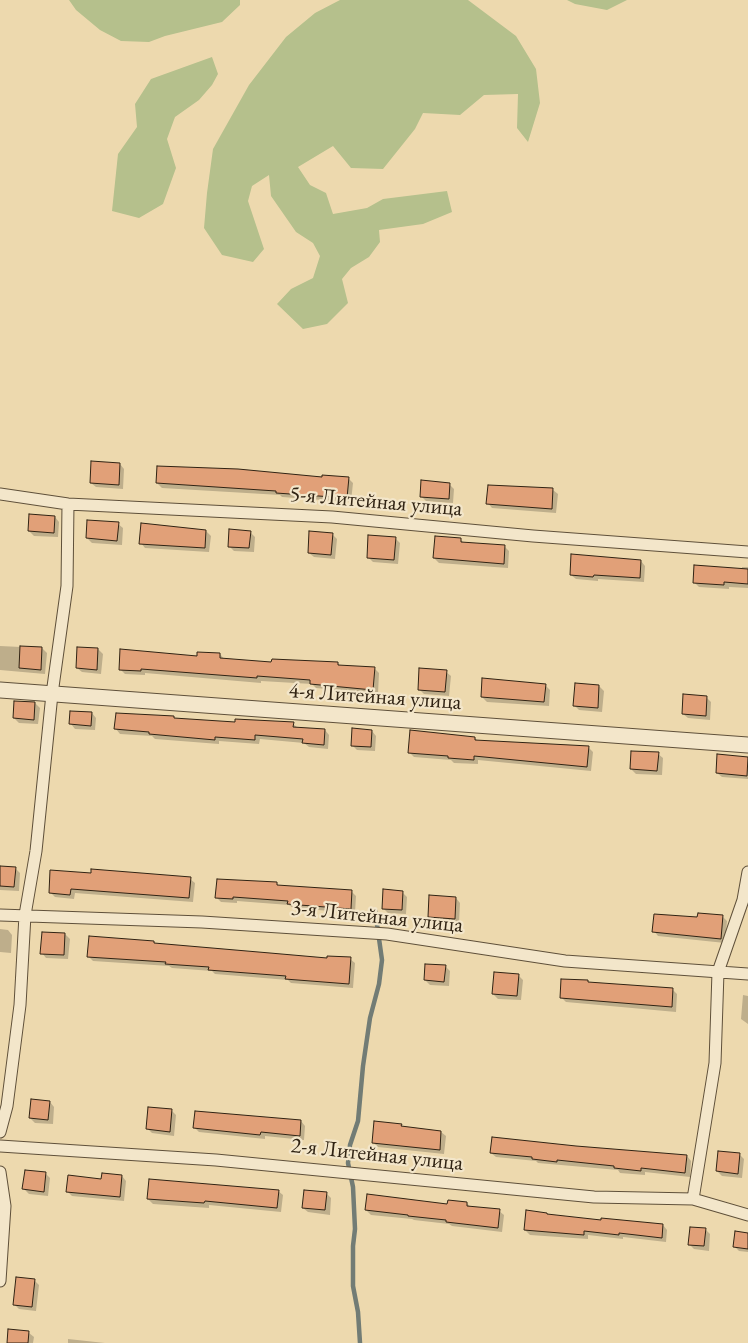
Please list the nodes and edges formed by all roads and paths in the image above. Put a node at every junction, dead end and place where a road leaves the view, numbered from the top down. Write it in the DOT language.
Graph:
graph roads {
  1 [pos="0,494"];
  2 [pos="68,504"];
  3 [pos="748,552"];
  4 [pos="0,690"];
  5 [pos="52,694"];
  6 [pos="748,745"];
  7 [pos="748,872"];
  8 [pos="0,915"];
  9 [pos="25,915"];
  10 [pos="718,972"];
  11 [pos="748,974"];
  12 [pos="0,1132"];
  13 [pos="0,1146"];
  14 [pos="0,1172"];
  15 [pos="693,1199"];
  16 [pos="748,1215"];
  17 [pos="0,1281"];
  1 -- 2 [label="street, 5-я Литейная улица"];
  2 -- 3 [label="street, 5-я Литейная улица"];
  2 -- 5 [label="street"];
  4 -- 5 [label="street, 4-я Литейная улица"];
  5 -- 6 [label="street, 4-я Литейная улица"];
  5 -- 9 [label="street"];
  7 -- 10 [label="street"];
  8 -- 9 [label="street, 3-я Литейная улица"];
  9 -- 10 [label="street, 3-я Литейная улица"];
  9 -- 12 [label="street"];
  10 -- 11 [label="street, 3-я Литейная улица"];
  10 -- 15 [label="street"];
  13 -- 15 [label="street, 2-я Литейная улица"];
  14 -- 17 [label="street"];
  15 -- 16 [label="street, 2-я Литейная улица"];
}
